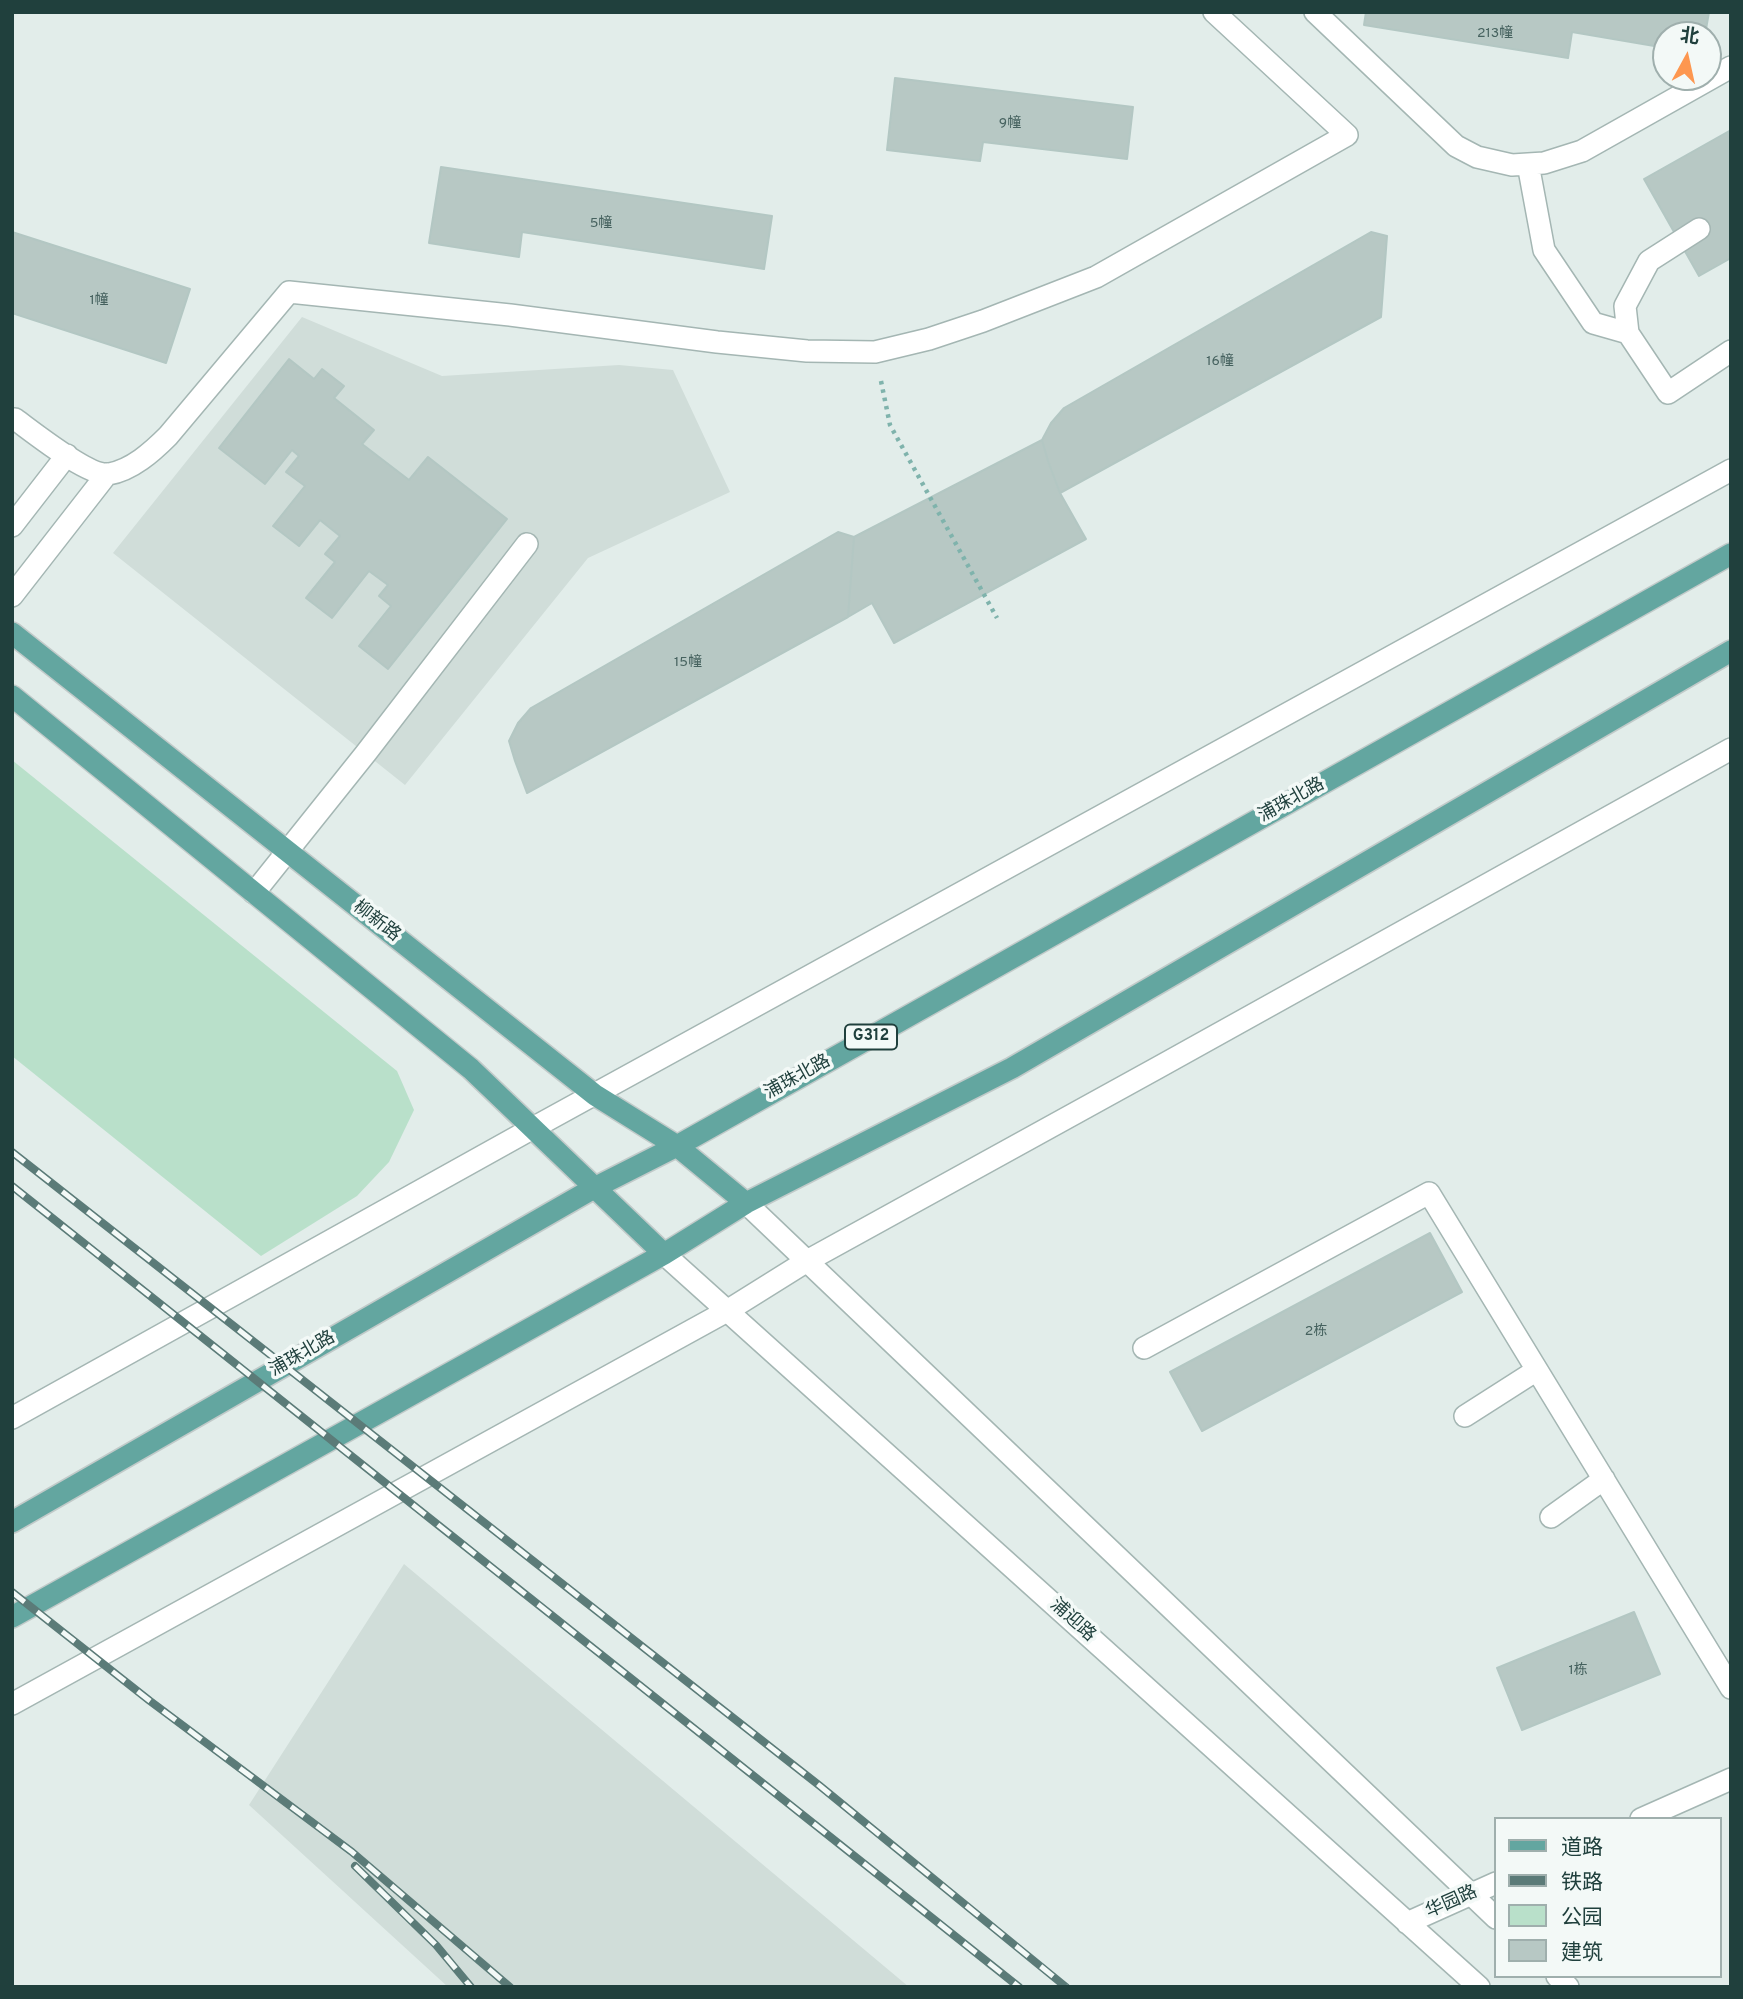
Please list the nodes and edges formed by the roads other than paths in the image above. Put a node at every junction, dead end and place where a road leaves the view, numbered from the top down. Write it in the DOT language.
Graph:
graph roads {
  1 [pos="1214,12"];
  2 [pos="1315,12"];
  3 [pos="1731,67"];
  4 [pos="1528,164"];
  5 [pos="1699,229"];
  6 [pos="1628,333"];
  7 [pos="1728,360"];
  8 [pos="12,419"];
  9 [pos="67,455"];
  10 [pos="1731,470"];
  11 [pos="107,474"];
  12 [pos="12,526"];
  13 [pos="527,544"];
  14 [pos="1731,554"];
  15 [pos="12,596"];
  16 [pos="12,633"];
  17 [pos="1731,652"];
  18 [pos="12,696"];
  19 [pos="1731,749"];
  20 [pos="288,852"];
  21 [pos="254,893"];
  22 [pos="595,1095"];
  23 [pos="533,1128"];
  24 [pos="677,1146"];
  25 [pos="594,1188"];
  26 [pos="746,1203"];
  27 [pos="664,1254"];
  28 [pos="807,1261"];
  29 [pos="727,1311"];
  30 [pos="1144,1348"];
  31 [pos="1537,1370"];
  32 [pos="1465,1416"];
  33 [pos="12,1418"];
  34 [pos="1604,1479"];
  35 [pos="1551,1517"];
  36 [pos="12,1522"];
  37 [pos="12,1617"];
  38 [pos="1731,1688"];
  39 [pos="12,1704"];
  40 [pos="1731,1779"];
  41 [pos="1646,1817"];
  42 [pos="1494,1884"];
  43 [pos="1471,1894"];
  44 [pos="1494,1916"];
  45 [pos="1407,1923"];
  46 [pos="1479,1987"];
  1 -- 11 [label="street"];
  2 -- 4 [label="street"];
  3 -- 4 [label="street"];
  4 -- 6 [label="street"];
  5 -- 6 [label="street"];
  6 -- 7 [label="street"];
  8 -- 9 [label="street"];
  9 -- 11 [label="street"];
  9 -- 12 [label="street"];
  10 -- 22 [label="street"];
  11 -- 15 [label="street"];
  13 -- 20 [label="street"];
  14 -- 24 [label="main road, 浦珠北路 / G312"];
  16 -- 20 [label="main road, 柳新路"];
  17 -- 26 [label="main road"];
  18 -- 21 [label="main road"];
  19 -- 28 [label="street"];
  20 -- 21 [label="street"];
  20 -- 22 [label="main road, 柳新路"];
  21 -- 23 [label="main road"];
  22 -- 23 [label="street"];
  22 -- 24 [label="main road, 柳新路"];
  23 -- 25 [label="main road"];
  23 -- 33 [label="street"];
  24 -- 25 [label="main road, 浦珠北路 / G312"];
  24 -- 26 [label="main road, 柳新路"];
  25 -- 27 [label="main road"];
  25 -- 36 [label="main road, 浦珠北路 / G312"];
  26 -- 27 [label="main road"];
  26 -- 28 [label="street"];
  27 -- 29 [label="street, 浦迎路"];
  27 -- 37 [label="main road"];
  28 -- 29 [label="street"];
  28 -- 43 [label="street"];
  29 -- 39 [label="street"];
  29 -- 45 [label="street, 浦迎路"];
  30 -- 31 [label="street"];
  31 -- 32 [label="street"];
  31 -- 34 [label="street"];
  34 -- 35 [label="street"];
  34 -- 38 [label="street"];
  40 -- 41 [label="street"];
  42 -- 43 [label="street, 华园路"];
  43 -- 44 [label="street"];
  43 -- 45 [label="street, 华园路"];
  45 -- 46 [label="street, 浦迎路"];
}
